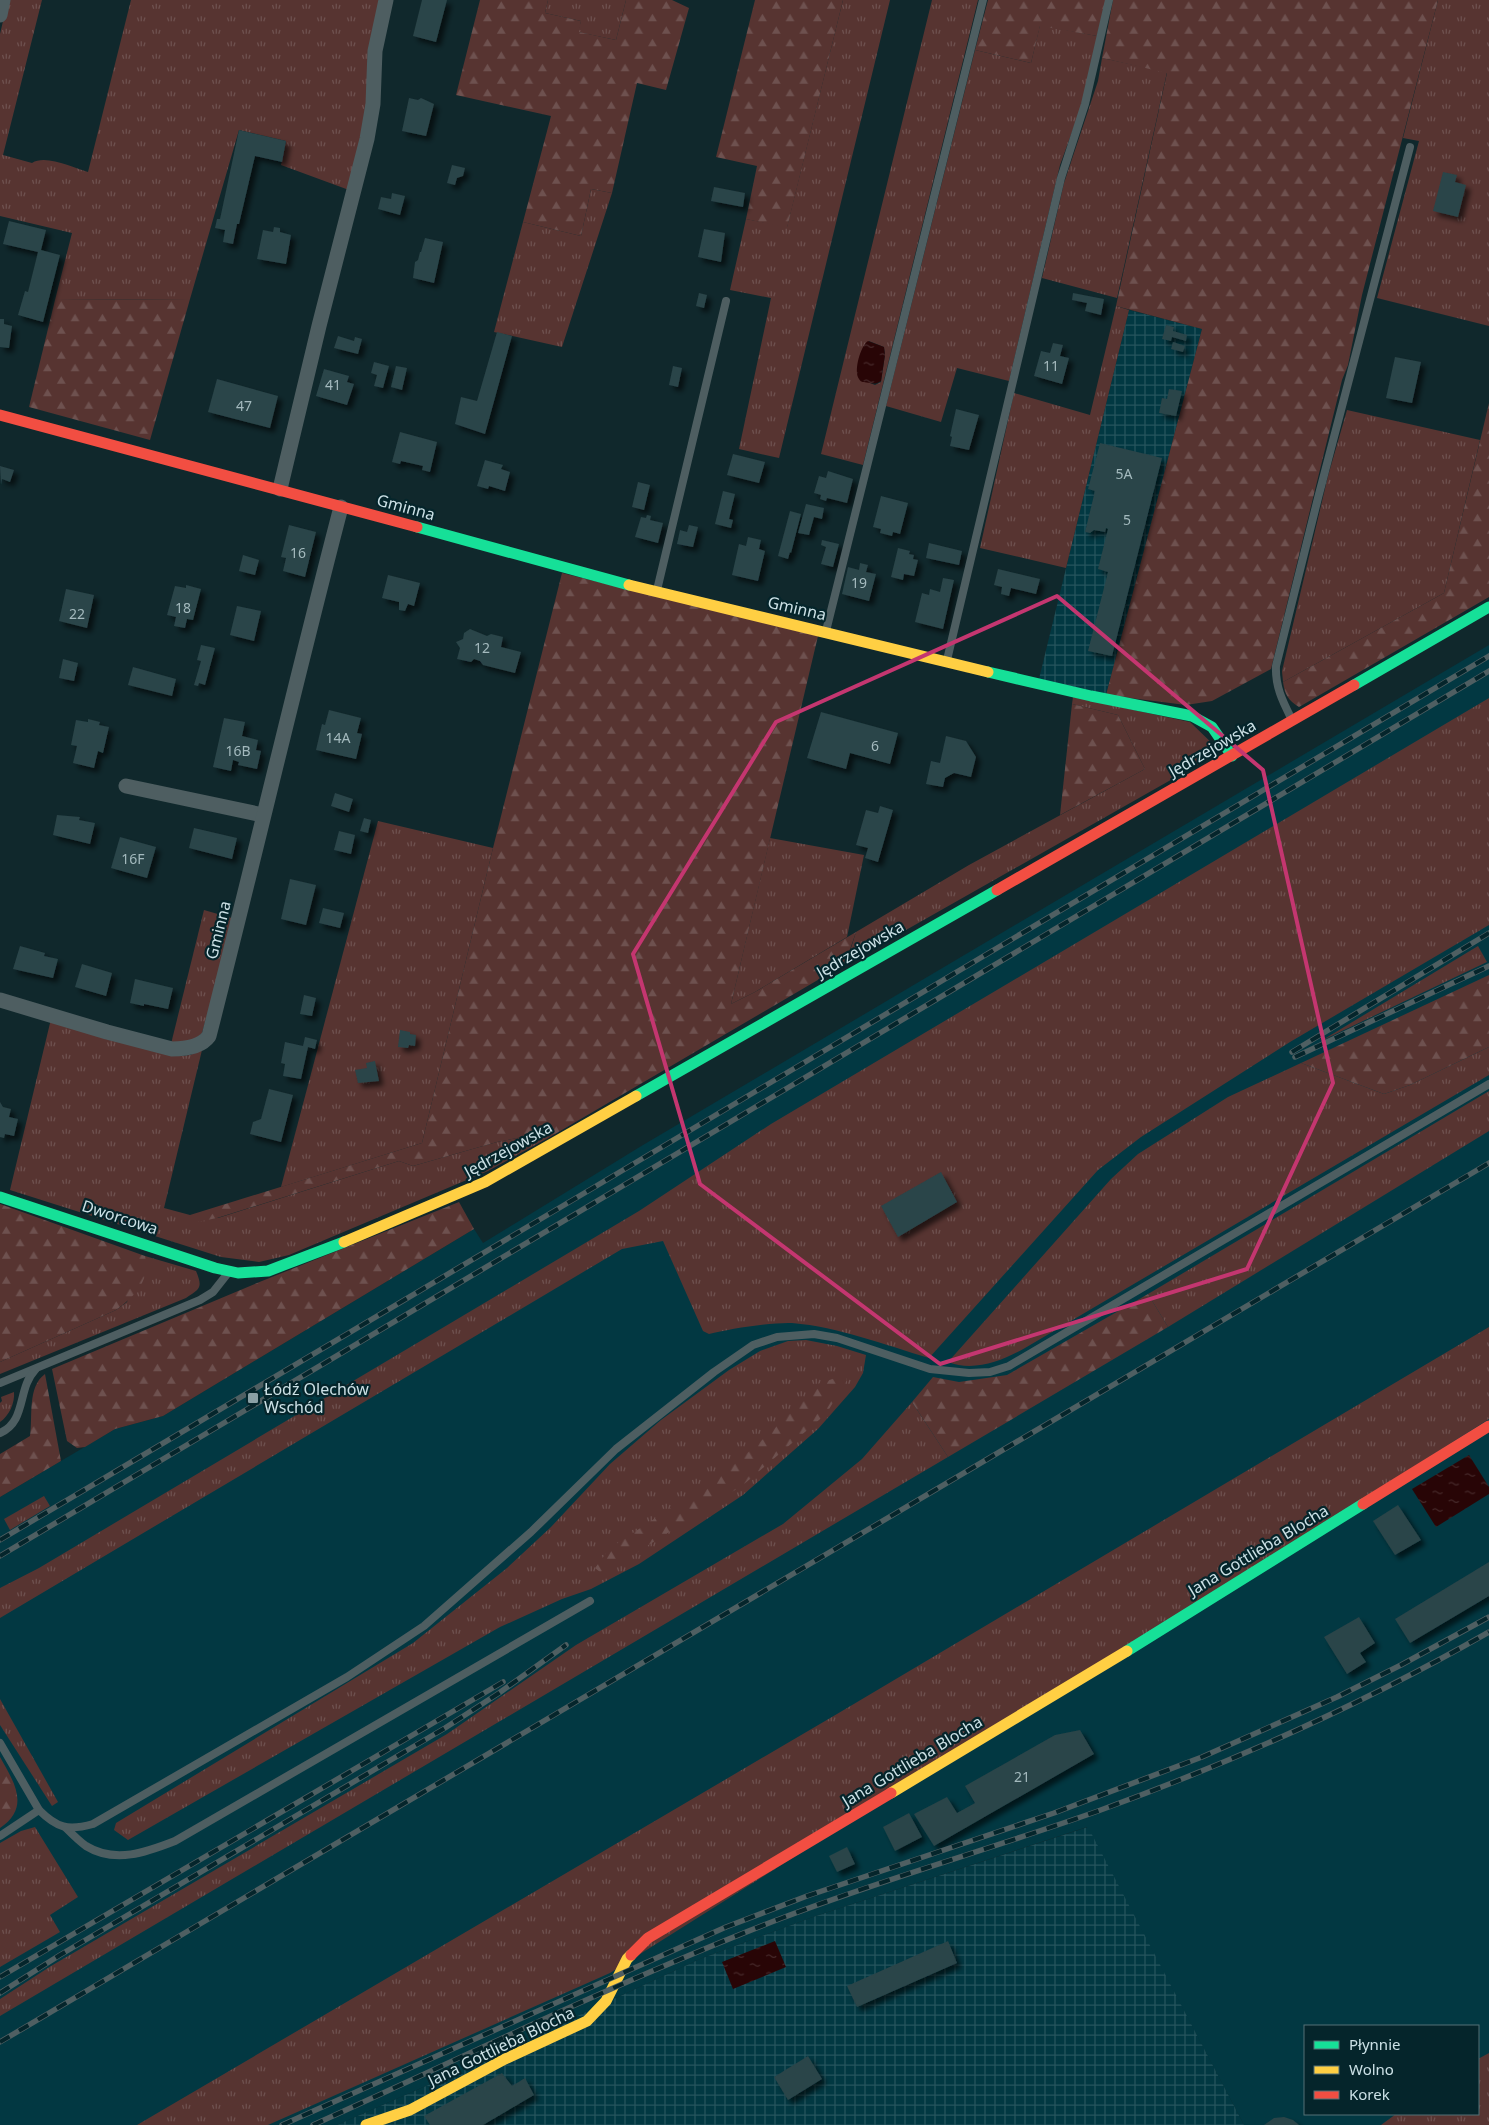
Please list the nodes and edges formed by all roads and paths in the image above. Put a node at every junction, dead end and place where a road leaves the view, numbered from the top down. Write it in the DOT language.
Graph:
graph roads {
  1 [pos="4,0"];
  2 [pos="386,0"];
  3 [pos="983,0"];
  4 [pos="1109,0"];
  5 [pos="0,15"];
  6 [pos="1410,147"];
  7 [pos="726,301"];
  8 [pos="0,415"];
  9 [pos="280,489"];
  10 [pos="341,507"];
  11 [pos="657,592"];
  12 [pos="1489,607"];
  13 [pos="825,633"];
  14 [pos="946,662"];
  15 [pos="1292,721"];
  16 [pos="1232,756"];
  17 [pos="126,786"];
  18 [pos="264,815"];
  19 [pos="0,1000"];
  20 [pos="1489,1084"];
  21 [pos="0,1197"];
  22 [pos="229,1271"];
  23 [pos="36,1368"];
  24 [pos="0,1383"];
  25 [pos="1489,1426"];
  26 [pos="0,1434"];
  27 [pos="590,1601"];
  28 [pos="0,1743"];
  29 [pos="39,1810"];
  30 [pos="66,1828"];
  31 [pos="0,1836"];
  32 [pos="366,2125"];
  1 -- 5 [label="street"];
  2 -- 9 [label="street"];
  3 -- 13 [label="lane"];
  4 -- 14 [label="lane"];
  6 -- 15 [label="lane"];
  7 -- 11 [label="lane"];
  8 -- 9 [label="street, Gminna"];
  9 -- 10 [label="street, Gminna"];
  10 -- 11 [label="street, Gminna"];
  10 -- 18 [label="street, Gminna"];
  11 -- 13 [label="street, Gminna"];
  12 -- 15 [label="street, Jędrzejowska"];
  13 -- 14 [label="street, Gminna"];
  14 -- 16 [label="street, Gminna"];
  15 -- 16 [label="street, Jędrzejowska"];
  16 -- 22 [label="street, Jędrzejowska"];
  17 -- 18 [label="street"];
  18 -- 19 [label="street, Gminna"];
  20 -- 30 [label="lane"];
  21 -- 22 [label="street, Dworcowa"];
  22 -- 23 [label="lane"];
  23 -- 24 [label="lane"];
  23 -- 26 [label="lane"];
  25 -- 32 [label="street, Jana Gottlieba Blocha"];
  27 -- 30 [label="lane"];
  28 -- 29 [label="lane"];
  29 -- 30 [label="lane"];
  29 -- 31 [label="lane"];
}
